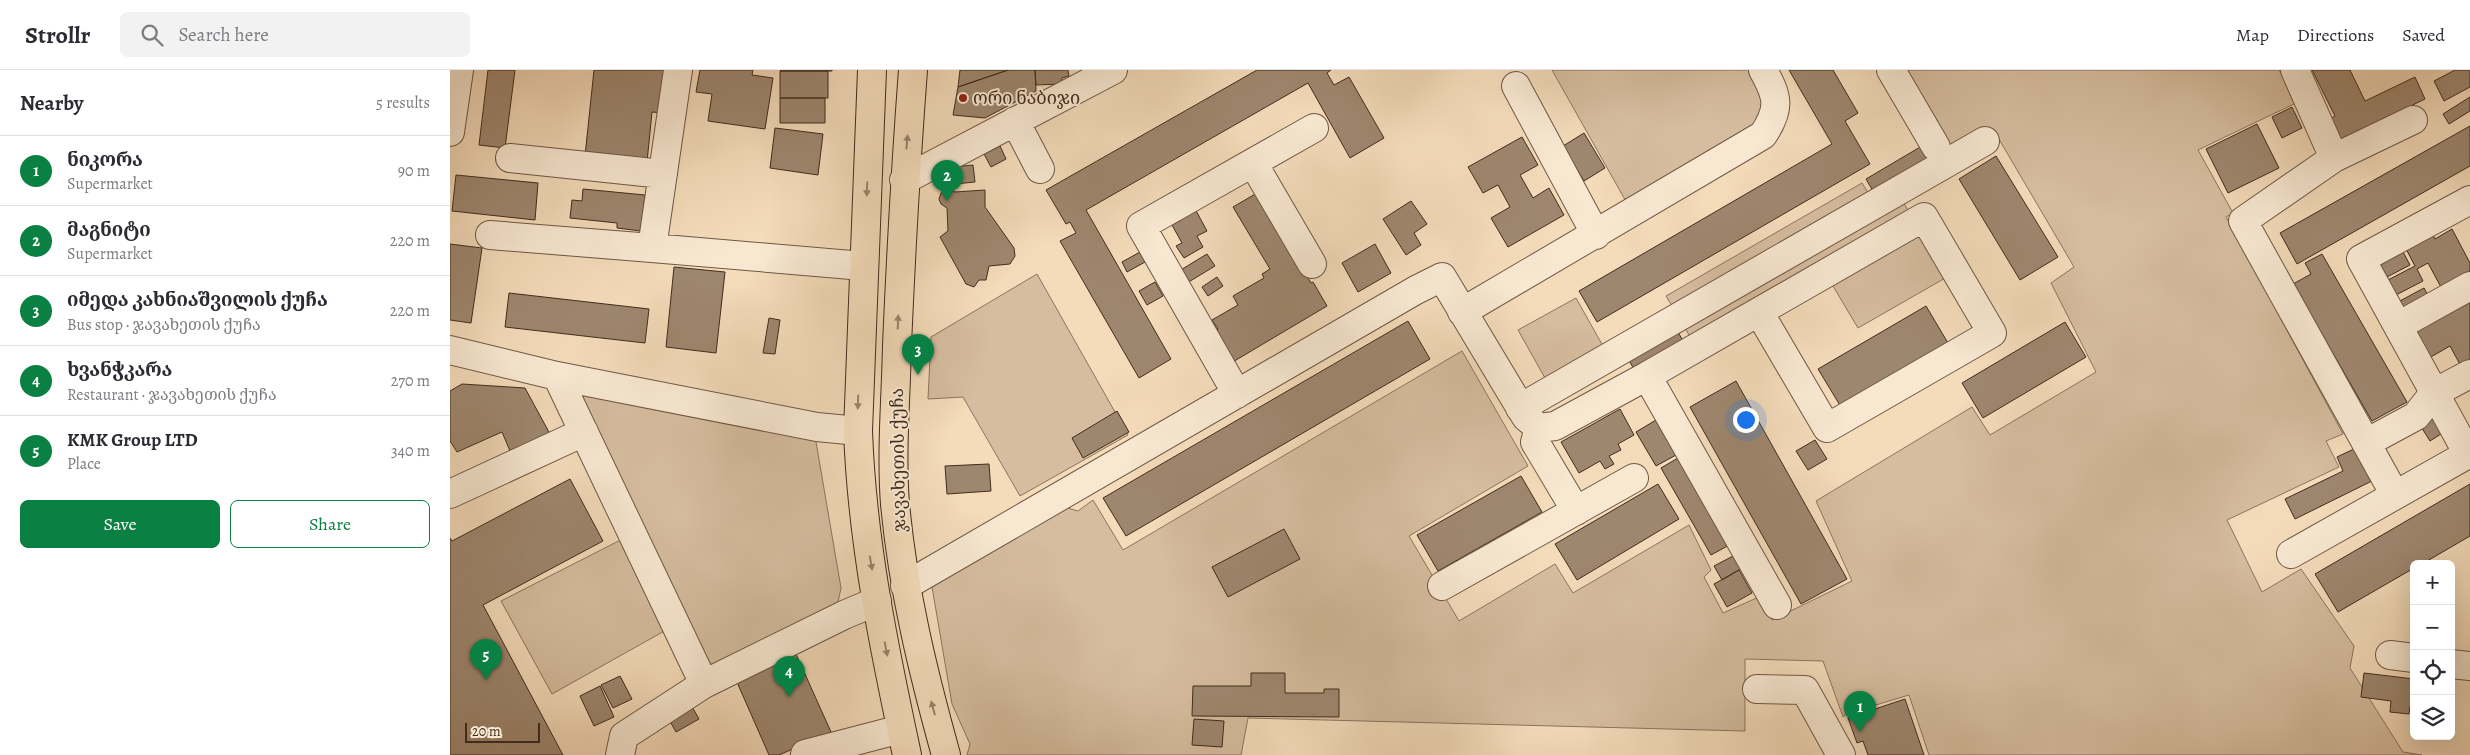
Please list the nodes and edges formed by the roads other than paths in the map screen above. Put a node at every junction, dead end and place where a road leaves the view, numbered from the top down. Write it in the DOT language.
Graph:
graph roads {
  1 [pos="459,70"];
  2 [pos="678,70"];
  3 [pos="872,70"];
  4 [pos="913,70"];
  5 [pos="1113,70"];
  6 [pos="1763,70"];
  7 [pos="1891,70"];
  8 [pos="2295,70"];
  9 [pos="1516,86"];
  10 [pos="2413,120"];
  11 [pos="1015,121"];
  12 [pos="1314,128"];
  13 [pos="450,132"];
  14 [pos="1985,141"];
  15 [pos="1936,147"];
  16 [pos="510,158"];
  17 [pos="2334,158"];
  18 [pos="1253,163"];
  19 [pos="1040,169"];
  20 [pos="663,174"];
  21 [pos="904,180"];
  22 [pos="2470,200"];
  23 [pos="490,235"];
  24 [pos="1596,235"];
  25 [pos="652,248"];
  26 [pos="1312,264"];
  27 [pos="864,266"];
  28 [pos="2470,286"];
  29 [pos="1462,312"];
  30 [pos="1759,312"];
  31 [pos="2398,326"];
  32 [pos="450,350"];
  33 [pos="2470,374"];
  34 [pos="557,376"];
  35 [pos="1647,376"];
  36 [pos="1237,394"];
  37 [pos="2434,394"];
  38 [pos="1520,408"];
  39 [pos="1539,428"];
  40 [pos="858,431"];
  41 [pos="584,432"];
  42 [pos="2366,443"];
  43 [pos="2469,453"];
  44 [pos="1634,478"];
  45 [pos="450,494"];
  46 [pos="2395,495"];
  47 [pos="1576,511"];
  48 [pos="2291,554"];
  49 [pos="905,586"];
  50 [pos="1442,586"];
  51 [pos="877,601"];
  52 [pos="1777,605"];
  53 [pos="2455,664"];
  54 [pos="2470,666"];
  55 [pos="704,684"];
  56 [pos="1757,689"];
  57 [pos="901,729"];
  58 [pos="805,754"];
  59 [pos="620,755"];
  60 [pos="907,755"];
  61 [pos="946,755"];
  62 [pos="1842,755"];
  1 -- 13 [label="street"];
  2 -- 20 [label="street"];
  3 -- 27 [label="main road, ჯავახეთის ქუჩა, one-way"];
  21 -- 4 [label="main road, ჯავახეთის ქუჩა, one-way"];
  5 -- 11 [label="street"];
  6 -- 24 [label="street"];
  7 -- 15 [label="street"];
  8 -- 17 [label="street"];
  9 -- 24 [label="street"];
  10 -- 17 [label="street"];
  11 -- 19 [label="street"];
  11 -- 21 [label="street"];
  12 -- 18 [label="street"];
  14 -- 38 [label="street"];
  16 -- 20 [label="street"];
  17 -- 42 [label="street"];
  18 -- 26 [label="street"];
  18 -- 36 [label="street"];
  20 -- 25 [label="street"];
  49 -- 21 [label="main road, ჯავახეთის ქუჩა, one-way"];
  22 -- 31 [label="street"];
  23 -- 25 [label="street"];
  24 -- 29 [label="street"];
  25 -- 27 [label="street"];
  27 -- 40 [label="main road, ჯავახეთის ქუჩა, one-way"];
  28 -- 31 [label="street"];
  29 -- 36 [label="street"];
  29 -- 38 [label="street"];
  30 -- 30 [label="street"];
  30 -- 35 [label="street"];
  31 -- 37 [label="street"];
  32 -- 34 [label="street"];
  33 -- 37 [label="street"];
  34 -- 40 [label="street"];
  34 -- 41 [label="street"];
  35 -- 39 [label="street"];
  35 -- 52 [label="street"];
  36 -- 49 [label="street"];
  37 -- 42 [label="street"];
  37 -- 43 [label="street"];
  38 -- 39 [label="street"];
  39 -- 47 [label="street"];
  40 -- 51 [label="main road, ჯავახეთის ქუჩა, one-way"];
  41 -- 45 [label="street"];
  41 -- 55 [label="street"];
  42 -- 46 [label="street"];
  43 -- 46 [label="street"];
  44 -- 47 [label="street"];
  46 -- 48 [label="street"];
  47 -- 50 [label="street"];
  61 -- 49 [label="main road, ჯავახეთის ქუჩა, one-way"];
  51 -- 55 [label="street"];
  51 -- 57 [label="main road, ჯავახეთის ქუჩა, one-way"];
  53 -- 54 [label="street"];
  55 -- 59 [label="street"];
  56 -- 62 [label="street"];
  57 -- 58 [label="street"];
  57 -- 60 [label="main road, ჯავახეთის ქუჩა"];
}
